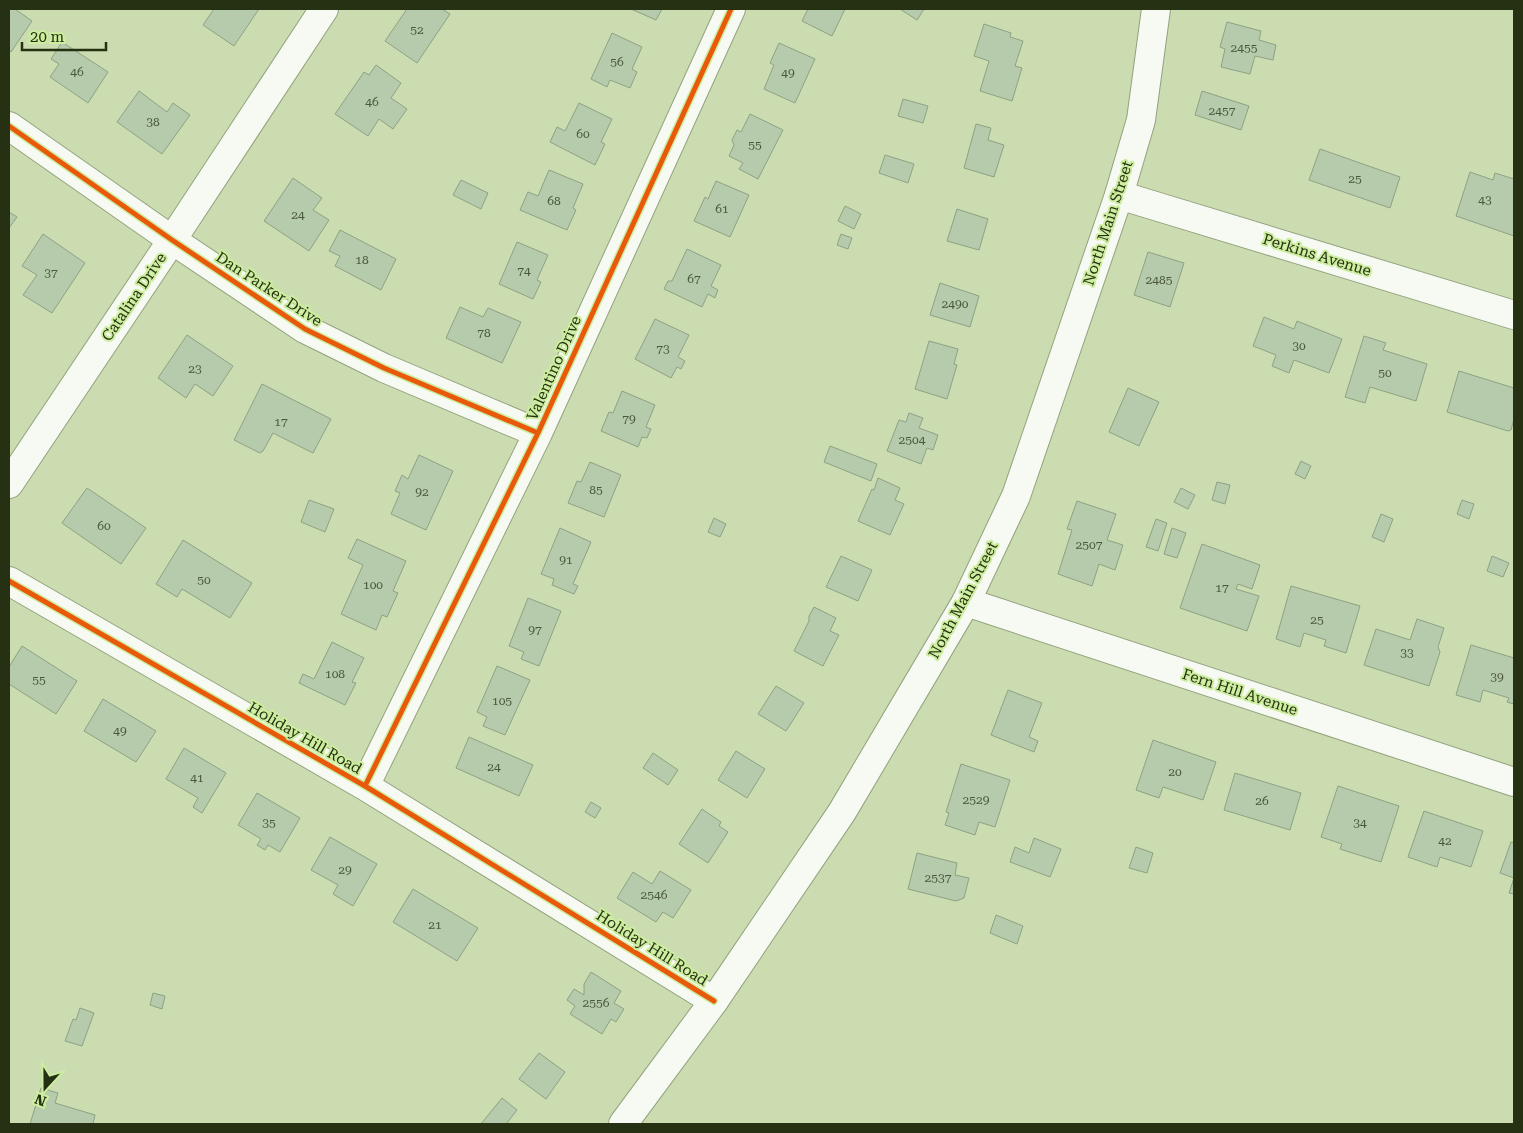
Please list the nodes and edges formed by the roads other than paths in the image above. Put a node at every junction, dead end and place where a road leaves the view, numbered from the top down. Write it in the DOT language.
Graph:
graph roads {
  1 [pos="324,9"];
  2 [pos="731,9"];
  3 [pos="1156,9"];
  4 [pos="9,126"];
  5 [pos="1119,195"];
  6 [pos="172,240"];
  7 [pos="1514,315"];
  8 [pos="538,433"];
  9 [pos="9,484"];
  10 [pos="9,581"];
  11 [pos="966,602"];
  12 [pos="1514,782"];
  13 [pos="365,786"];
  14 [pos="714,1001"];
  15 [pos="623,1124"];
  1 -- 6 [label="street, Catalina Drive"];
  2 -- 8 [label="street, Valentino Drive"];
  3 -- 5 [label="street, North Main Street"];
  4 -- 6 [label="street, Dan Parker Drive"];
  5 -- 7 [label="street, Perkins Avenue"];
  5 -- 11 [label="street, North Main Street"];
  6 -- 8 [label="street, Dan Parker Drive"];
  6 -- 9 [label="street, Catalina Drive"];
  8 -- 13 [label="street, Valentino Drive"];
  10 -- 13 [label="street, Holiday Hill Road"];
  11 -- 12 [label="street, Fern Hill Avenue"];
  11 -- 14 [label="street, North Main Street"];
  13 -- 14 [label="street, Holiday Hill Road"];
  14 -- 15 [label="street, North Main Street"];
}
